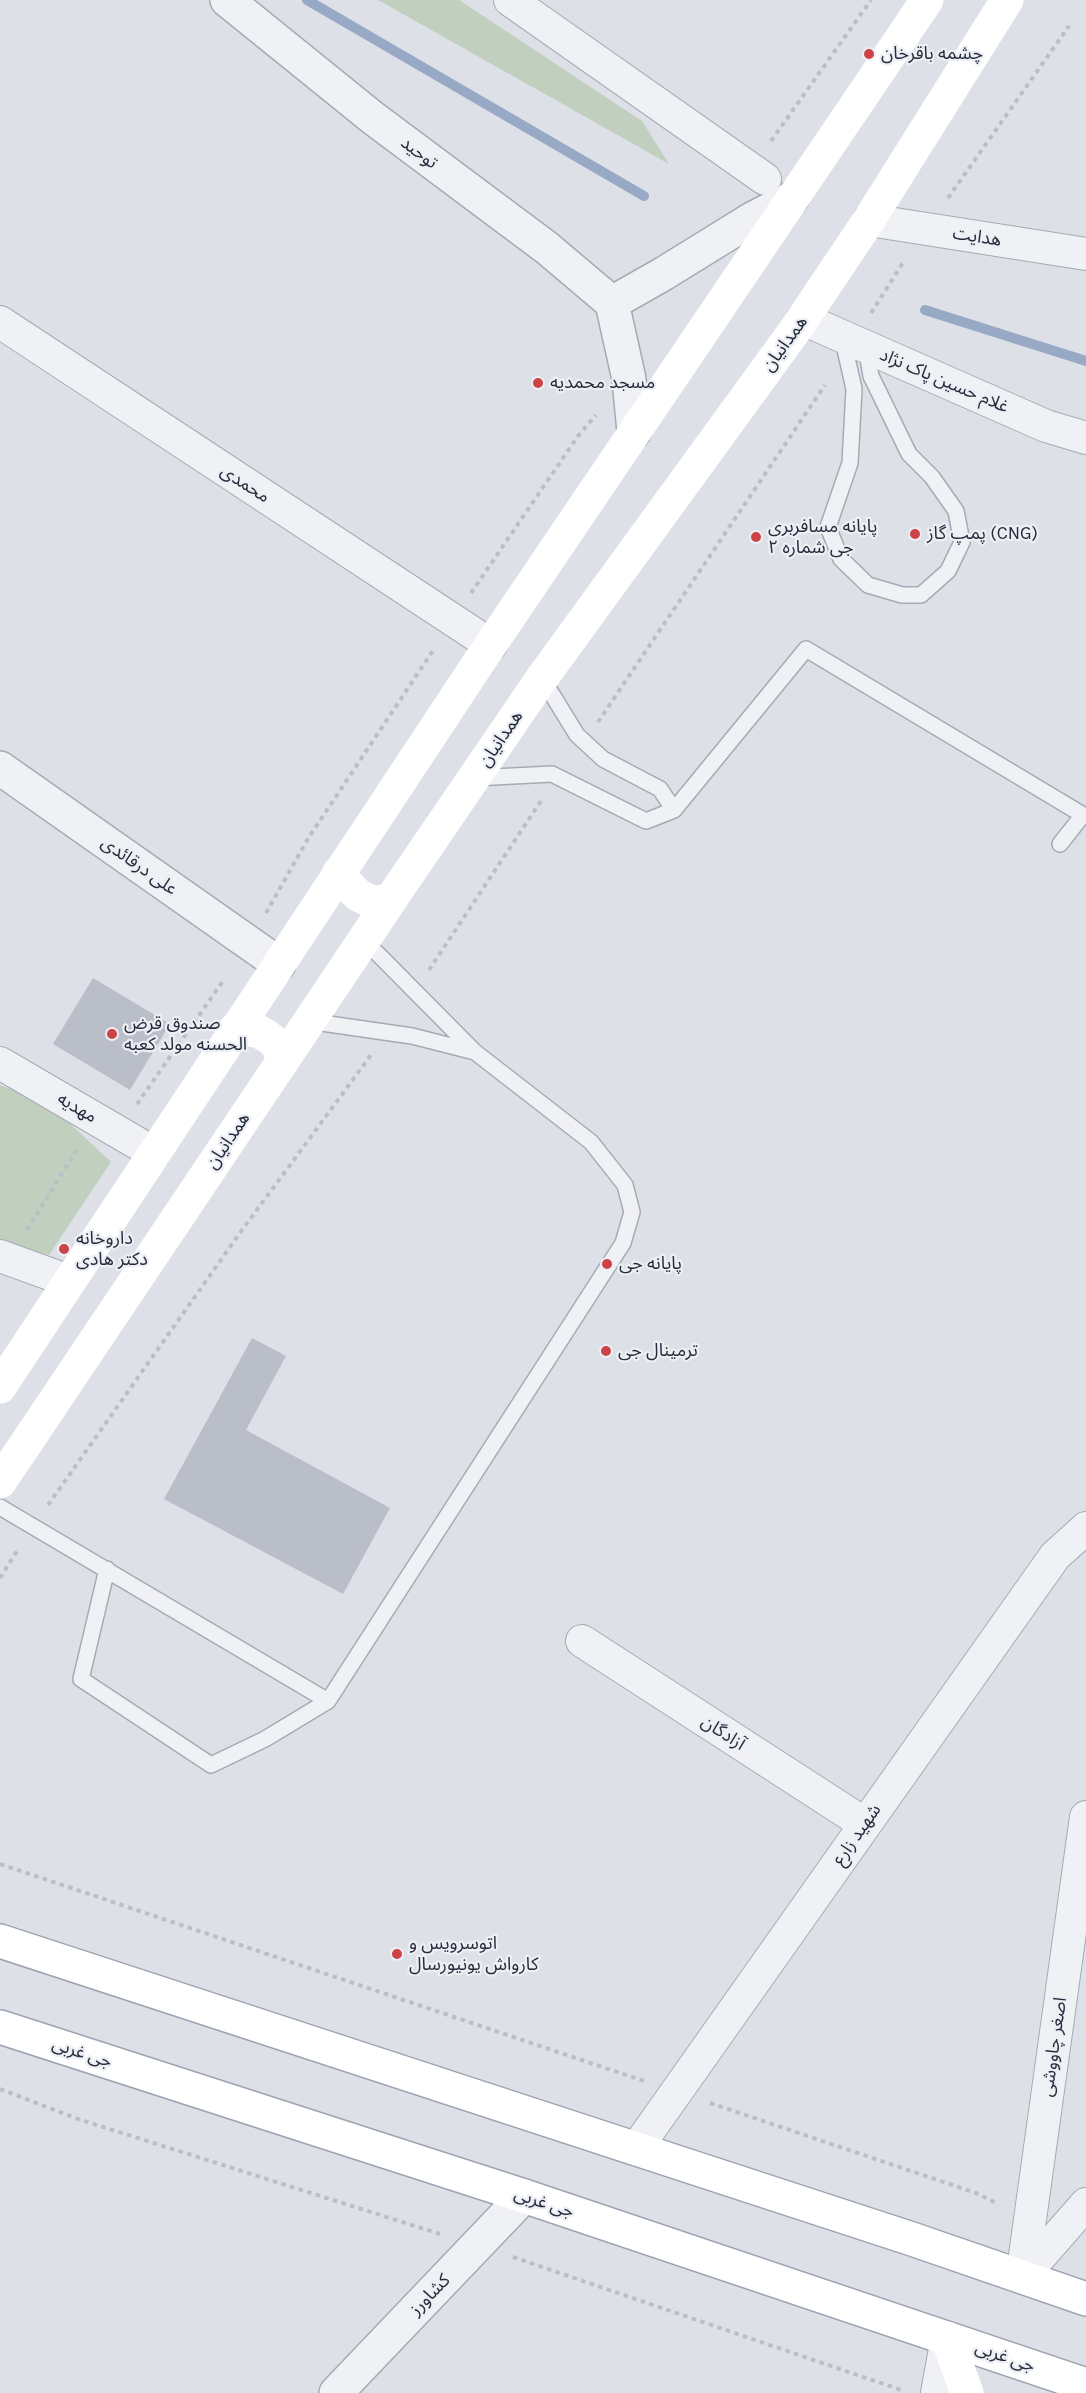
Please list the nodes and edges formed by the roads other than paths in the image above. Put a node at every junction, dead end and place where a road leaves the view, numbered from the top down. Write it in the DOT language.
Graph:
graph roads {
  1 [pos="227,0"];
  2 [pos="510,0"];
  3 [pos="927,0"];
  4 [pos="1007,0"];
  5 [pos="765,179"];
  6 [pos="792,198"];
  7 [pos="868,220"];
  8 [pos="1086,254"];
  9 [pos="612,303"];
  10 [pos="803,319"];
  11 [pos="0,322"];
  12 [pos="852,345"];
  13 [pos="634,432"];
  14 [pos="1086,438"];
  15 [pos="491,645"];
  16 [pos="542,678"];
  17 [pos="0,768"];
  18 [pos="474,778"];
  19 [pos="674,810"];
  20 [pos="1060,844"];
  21 [pos="339,872"];
  22 [pos="389,901"];
  23 [pos="363,940"];
  24 [pos="279,963"];
  25 [pos="309,1021"];
  26 [pos="235,1029"];
  27 [pos="475,1052"];
  28 [pos="283,1060"];
  29 [pos="0,1063"];
  30 [pos="154,1153"];
  31 [pos="0,1256"];
  32 [pos="69,1281"];
  33 [pos="0,1387"];
  34 [pos="0,1482"];
  35 [pos="0,1507"];
  36 [pos="1086,1528"];
  37 [pos="107,1569"];
  38 [pos="582,1641"];
  39 [pos="328,1701"];
  40 [pos="1086,1817"];
  41 [pos="865,1824"];
  42 [pos="0,1941"];
  43 [pos="0,2027"];
  44 [pos="636,2149"];
  45 [pos="524,2196"];
  46 [pos="1086,2204"];
  47 [pos="1022,2277"];
  48 [pos="1086,2299"];
  49 [pos="947,2337"];
  50 [pos="1086,2385"];
  51 [pos="336,2393"];
  52 [pos="937,2393"];
  53 [pos="967,2393"];
  1 -- 9 [label="street, توحید"];
  2 -- 5 [label="street"];
  3 -- 6 [label="main road"];
  4 -- 7 [label="main road, همدانیان"];
  6 -- 9 [label="street"];
  6 -- 13 [label="main road"];
  7 -- 8 [label="street, هدایت"];
  7 -- 10 [label="main road, همدانیان"];
  9 -- 13 [label="street"];
  10 -- 12 [label="street, غلام حسین پاک نژاد"];
  10 -- 16 [label="main road, همدانیان"];
  11 -- 15 [label="street, محمدی"];
  12 -- 12 [label="lane"];
  12 -- 14 [label="street, غلام حسین پاک نژاد"];
  13 -- 15 [label="main road"];
  15 -- 21 [label="main road"];
  16 -- 18 [label="main road, همدانیان"];
  16 -- 19 [label="lane"];
  17 -- 24 [label="street, علی درقائدی"];
  18 -- 19 [label="lane"];
  18 -- 22 [label="main road, همدانیان"];
  19 -- 20 [label="lane"];
  21 -- 22 [label="main road"];
  21 -- 24 [label="main road"];
  22 -- 23 [label="main road, همدانیان"];
  23 -- 25 [label="main road, همدانیان"];
  23 -- 27 [label="lane"];
  24 -- 26 [label="main road"];
  25 -- 27 [label="lane"];
  25 -- 28 [label="main road, همدانیان"];
  26 -- 28 [label="main road"];
  26 -- 30 [label="main road"];
  27 -- 39 [label="lane"];
  28 -- 34 [label="main road, همدانیان"];
  29 -- 30 [label="street, مهدیه"];
  30 -- 32 [label="main road"];
  31 -- 32 [label="street"];
  32 -- 33 [label="main road"];
  35 -- 37 [label="lane"];
  36 -- 41 [label="street, شهید زارع"];
  37 -- 39 [label="lane"];
  37 -- 39 [label="lane"];
  38 -- 41 [label="street, آزادگان"];
  40 -- 47 [label="street, اصغر چاووشی"];
  41 -- 44 [label="street, شهید زارع"];
  42 -- 44 [label="main road"];
  43 -- 45 [label="main road, جی غربی"];
  44 -- 47 [label="main road"];
  45 -- 49 [label="main road, جی غربی"];
  45 -- 51 [label="street, کشاورز"];
  46 -- 47 [label="street"];
  47 -- 48 [label="main road"];
  49 -- 50 [label="main road, جی غربی"];
  49 -- 52 [label="street"];
  49 -- 53 [label="main road"];
}
